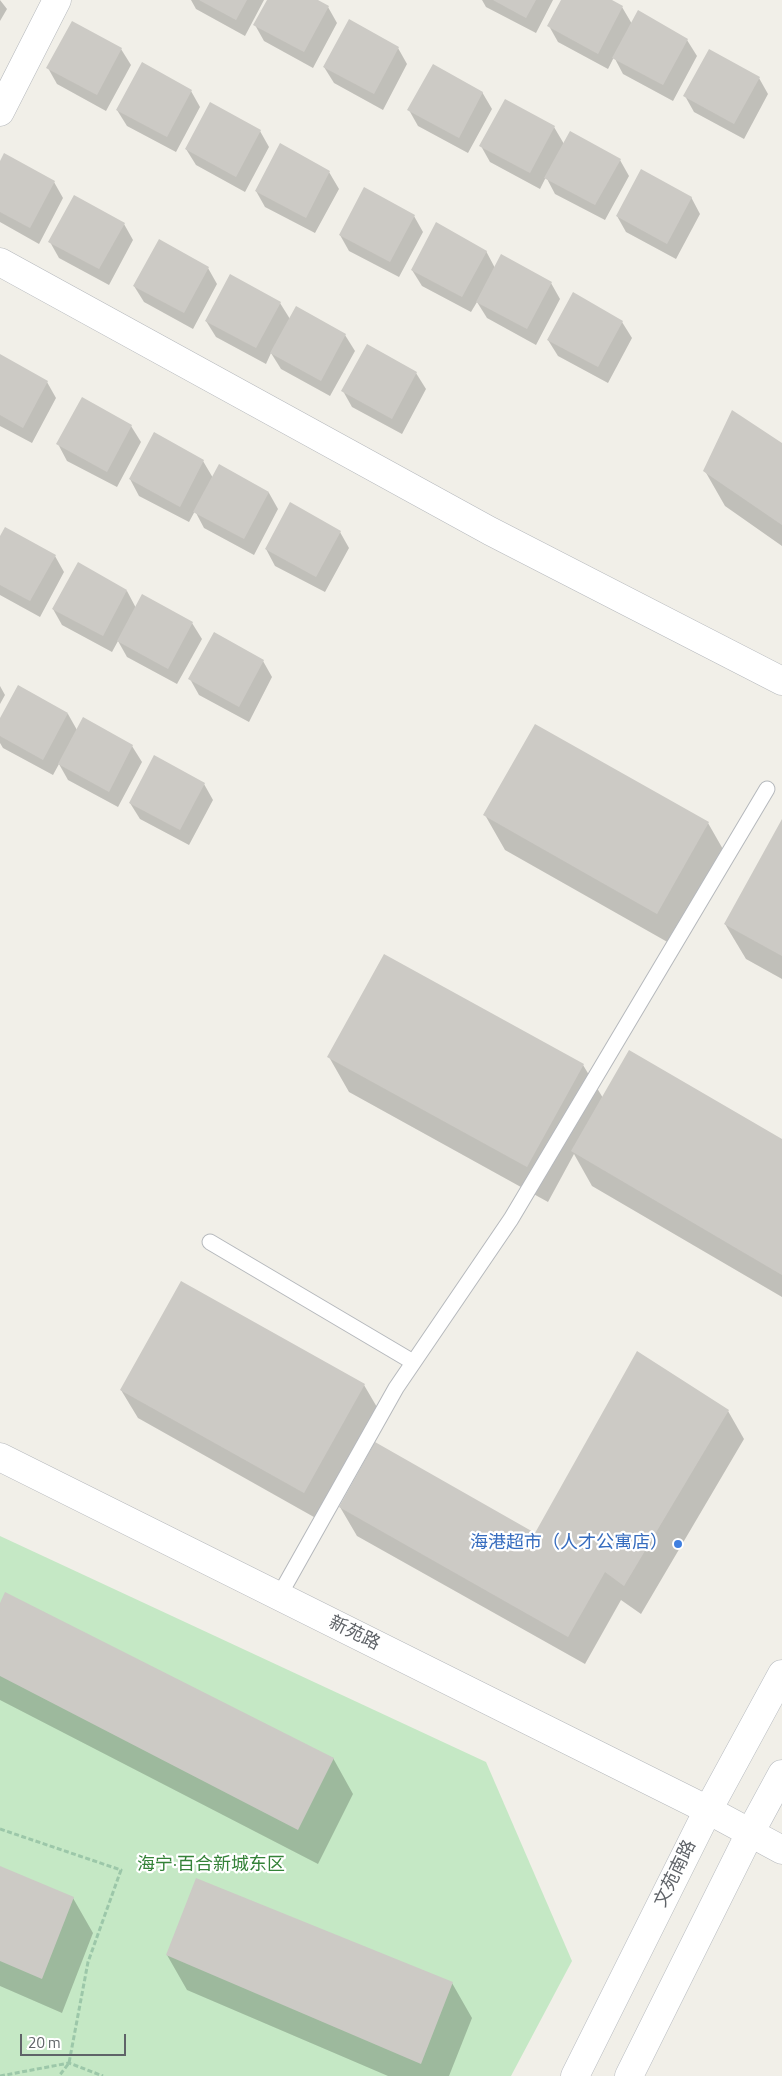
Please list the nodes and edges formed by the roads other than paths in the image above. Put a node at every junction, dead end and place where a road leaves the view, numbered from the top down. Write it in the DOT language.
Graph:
graph roads {
  1 [pos="57,0"];
  2 [pos="0,112"];
  3 [pos="0,262"];
  4 [pos="782,681"];
  5 [pos="767,789"];
  6 [pos="210,1242"];
  7 [pos="413,1362"];
  8 [pos="0,1457"];
  9 [pos="279,1596"];
  10 [pos="782,1674"];
  11 [pos="782,1774"];
  12 [pos="708,1810"];
  13 [pos="750,1833"];
  14 [pos="782,1850"];
  15 [pos="575,2076"];
  16 [pos="629,2076"];
  1 -- 2 [label="street"];
  3 -- 4 [label="street"];
  5 -- 7 [label="lane"];
  6 -- 7 [label="lane"];
  7 -- 9 [label="lane"];
  8 -- 9 [label="street, 新苑路"];
  9 -- 12 [label="street, 新苑路"];
  10 -- 12 [label="street, 文苑南路"];
  11 -- 13 [label="street"];
  12 -- 13 [label="street, 新苑路"];
  12 -- 15 [label="street, 文苑南路"];
  13 -- 14 [label="street, 新苑路"];
  13 -- 16 [label="street"];
}
